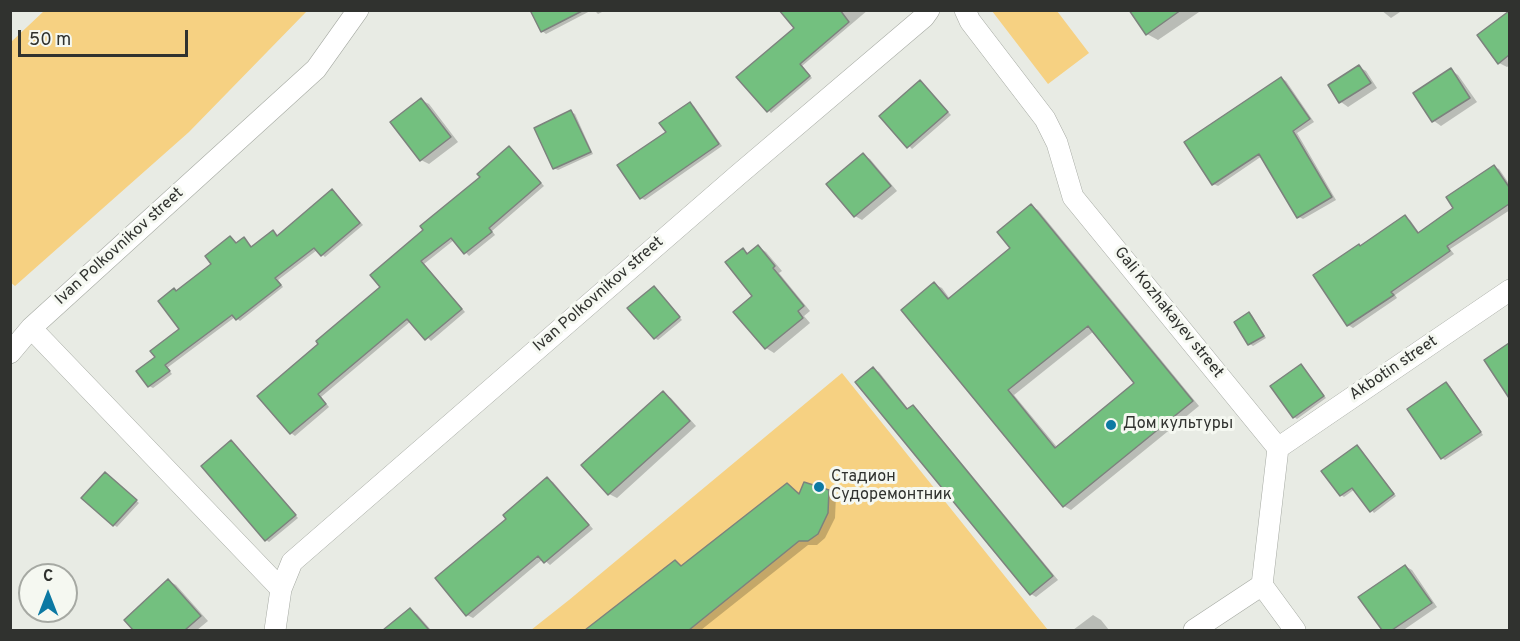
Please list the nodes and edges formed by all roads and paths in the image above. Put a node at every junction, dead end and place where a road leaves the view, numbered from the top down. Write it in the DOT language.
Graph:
graph roads {
  1 [pos="358,10"];
  2 [pos="929,10"];
  3 [pos="965,10"];
  4 [pos="1509,290"];
  5 [pos="31,328"];
  6 [pos="10,353"];
  7 [pos="1278,448"];
  8 [pos="1262,585"];
  9 [pos="281,589"];
  10 [pos="275,630"];
  11 [pos="1194,630"];
  12 [pos="1295,630"];
  1 -- 5 [label="street, Ivan Polkovnikov street"];
  2 -- 9 [label="street, Ivan Polkovnikov street"];
  3 -- 7 [label="street, Gali Kozhakayev street"];
  4 -- 7 [label="street, Akbotin street"];
  5 -- 6 [label="street, Ivan Polkovnikov street"];
  5 -- 9 [label="street"];
  7 -- 8 [label="street"];
  8 -- 11 [label="street"];
  8 -- 12 [label="street"];
  9 -- 10 [label="street, Ivan Polkovnikov street"];
}
